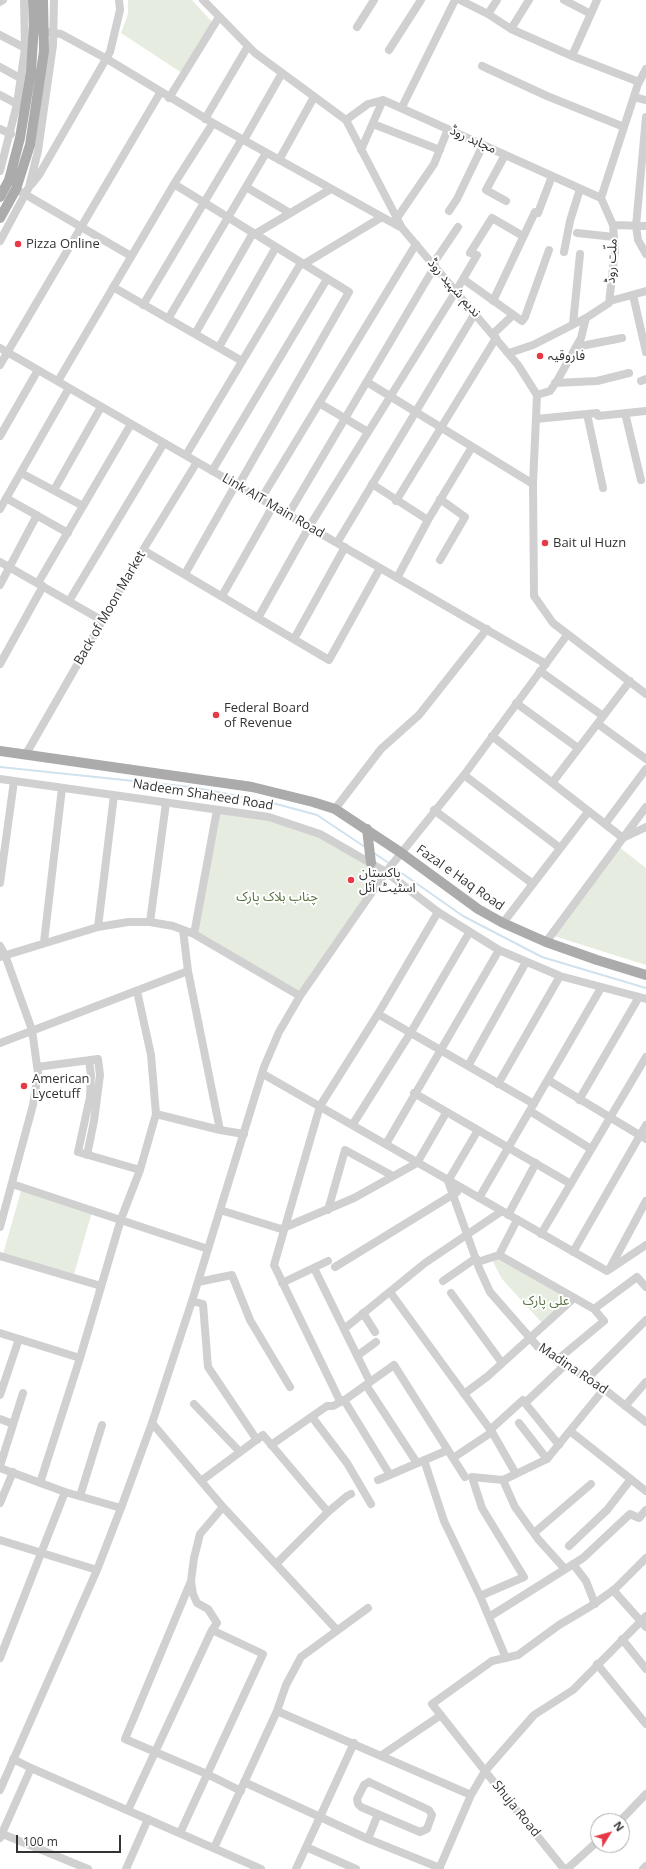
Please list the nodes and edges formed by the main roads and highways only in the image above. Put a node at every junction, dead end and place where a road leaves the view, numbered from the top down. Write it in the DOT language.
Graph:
graph roads {
  1 [pos="33,0"];
  2 [pos="44,0"];
  3 [pos="0,197"];
  4 [pos="0,218"];
  5 [pos="0,751"];
  6 [pos="335,809"];
  7 [pos="367,829"];
  8 [pos="371,862"];
  9 [pos="646,975"];
  1 -- 3 [label="main road"];
  2 -- 4 [label="main road"];
  5 -- 6 [label="main road, Nadeem Shaheed Road"];
  6 -- 7 [label="main road, Fazal e Haq Road"];
  7 -- 8 [label="main road"];
  7 -- 9 [label="main road, Fazal e Haq Road"];
}
